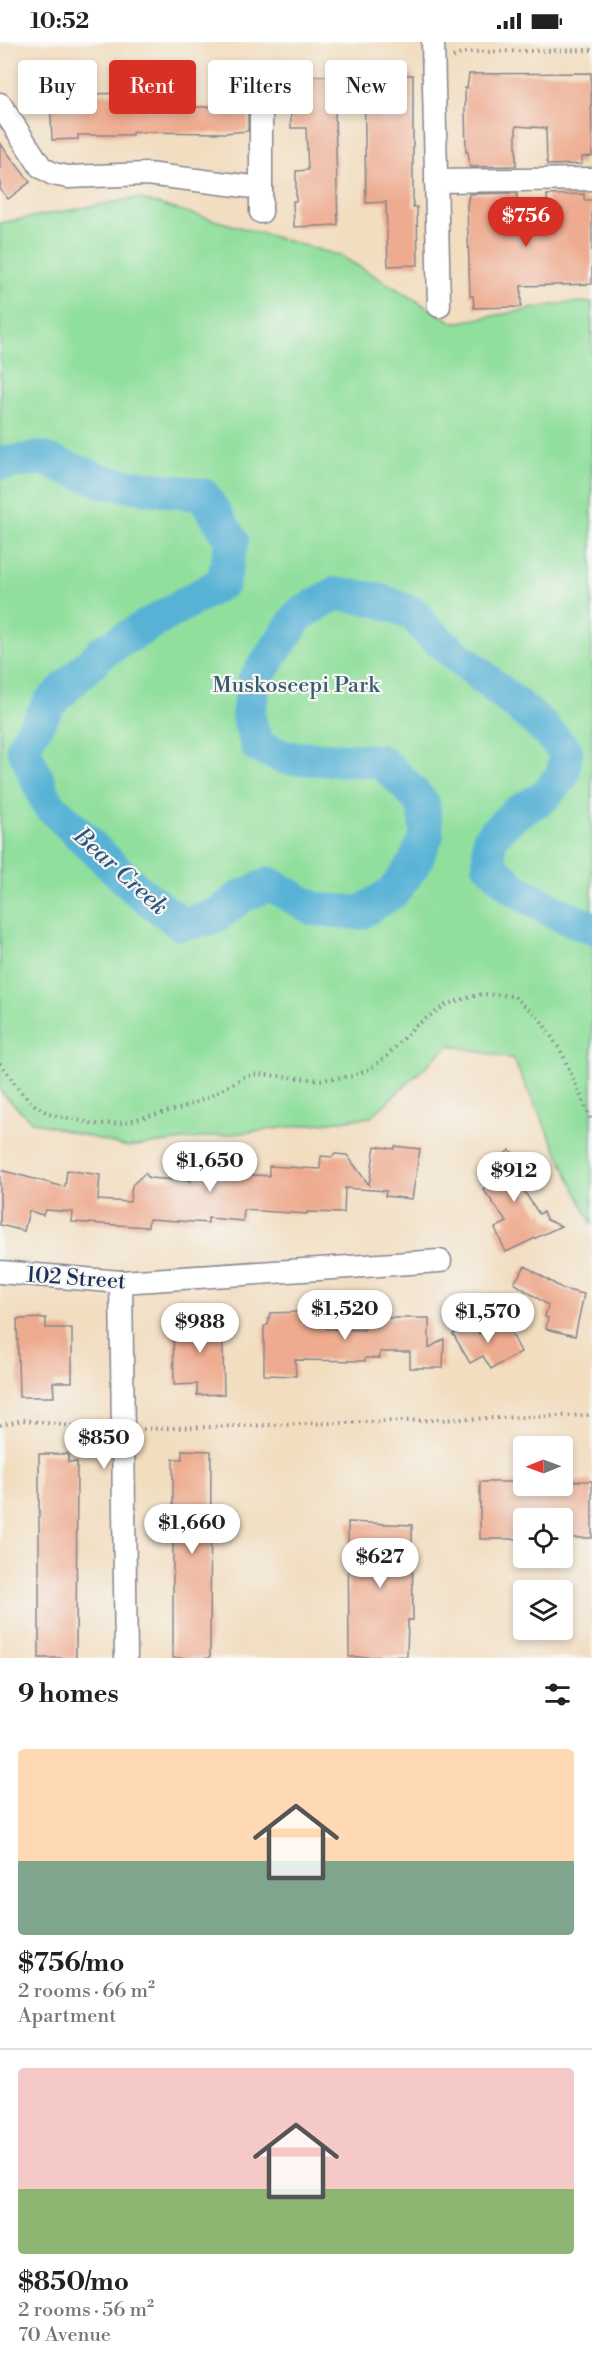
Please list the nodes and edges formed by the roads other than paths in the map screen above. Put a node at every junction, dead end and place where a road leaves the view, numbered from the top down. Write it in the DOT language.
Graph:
graph roads {
  1 [pos="433,42"];
  2 [pos="0,104"];
  3 [pos="261,114"];
  4 [pos="592,179"];
  5 [pos="436,181"];
  6 [pos="261,188"];
  7 [pos="261,212"];
  8 [pos="439,306"];
  9 [pos="440,1261"];
  10 [pos="0,1272"];
  11 [pos="122,1282"];
  12 [pos="126,1658"];
  1 -- 5 [label="street"];
  2 -- 6 [label="street"];
  3 -- 6 [label="street"];
  4 -- 5 [label="street"];
  5 -- 8 [label="street"];
  6 -- 7 [label="street"];
  9 -- 11 [label="street, 102 Street"];
  10 -- 11 [label="street, 102 Street"];
  11 -- 12 [label="street"];
}
